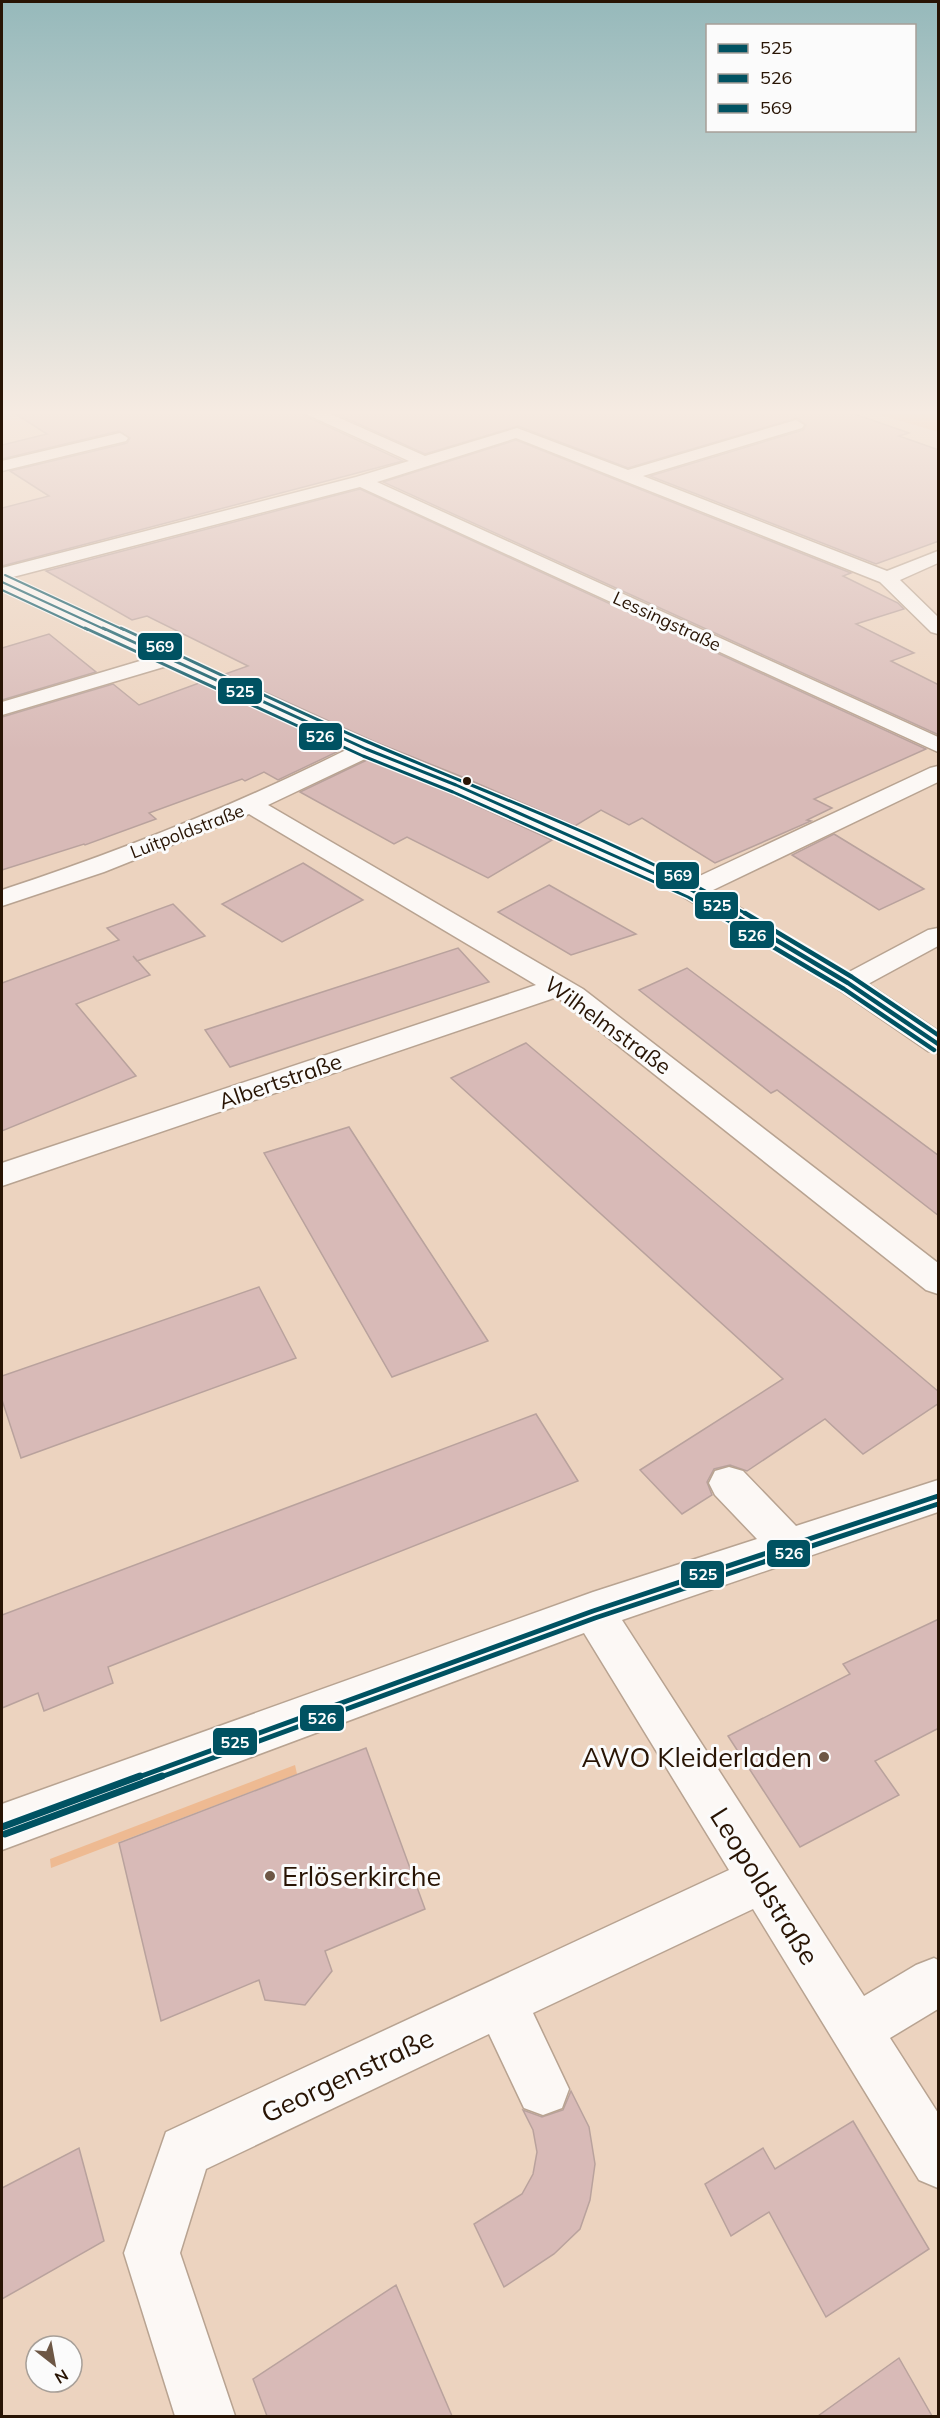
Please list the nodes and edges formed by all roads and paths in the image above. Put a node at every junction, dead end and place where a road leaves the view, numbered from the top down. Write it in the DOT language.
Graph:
graph roads {
  1 [pos="194,524"];
  2 [pos="456,524"];
  3 [pos="749,524"];
  4 [pos="939,556"];
  5 [pos="2,573"];
  6 [pos="887,578"];
  7 [pos="2,582"];
  8 [pos="939,627"];
  9 [pos="167,659"];
  10 [pos="2,709"];
  11 [pos="939,745"];
  12 [pos="366,749"];
  13 [pos="939,772"];
  14 [pos="252,806"];
  15 [pos="691,890"];
  16 [pos="2,898"];
  17 [pos="939,936"];
  18 [pos="848,983"];
  19 [pos="559,987"];
  20 [pos="939,1044"];
  21 [pos="2,1175"];
  22 [pos="939,1281"];
  23 [pos="729,1483"];
  24 [pos="939,1496"];
  25 [pos="778,1533"];
  26 [pos="593,1611"];
  27 [pos="2,1827"];
  28 [pos="761,1880"];
  29 [pos="934,1983"];
  30 [pos="501,2003"];
  31 [pos="855,2030"];
  32 [pos="543,2089"];
  33 [pos="939,2161"];
  34 [pos="205,2416"];
  1 -- 5 [label="street"];
  2 -- 11 [label="street, Lessingstraße"];
  3 -- 6 [label="street"];
  4 -- 6 [label="street"];
  6 -- 8 [label="street"];
  7 -- 9 [label="street"];
  9 -- 10 [label="street"];
  9 -- 12 [label="street"];
  12 -- 14 [label="street, Luitpoldstraße"];
  12 -- 15 [label="street"];
  13 -- 15 [label="street"];
  14 -- 16 [label="street, Luitpoldstraße"];
  14 -- 19 [label="street, Wilhelmstraße"];
  15 -- 18 [label="street"];
  17 -- 18 [label="street"];
  18 -- 20 [label="street"];
  19 -- 21 [label="street, Albertstraße"];
  19 -- 22 [label="street, Wilhelmstraße"];
  23 -- 25 [label="street"];
  24 -- 25 [label="street"];
  25 -- 26 [label="street"];
  26 -- 27 [label="street"];
  26 -- 28 [label="street, Leopoldstraße"];
  28 -- 30 [label="street, Georgenstraße"];
  28 -- 31 [label="street, Leopoldstraße"];
  29 -- 31 [label="street"];
  30 -- 32 [label="street"];
  30 -- 34 [label="street, Georgenstraße"];
  31 -- 33 [label="street, Leopoldstraße"];
}
